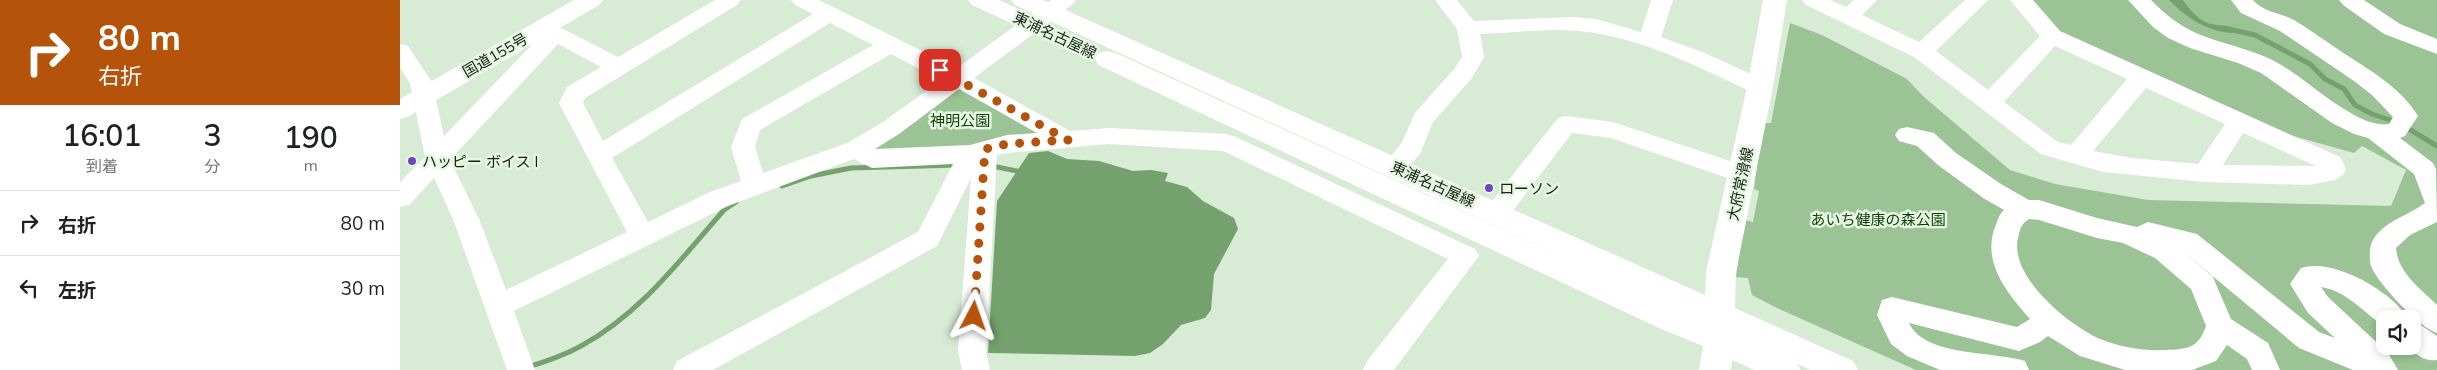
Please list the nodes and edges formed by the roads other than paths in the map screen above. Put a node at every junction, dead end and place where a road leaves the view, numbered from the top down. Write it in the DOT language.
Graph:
graph roads {
  1 [pos="565,0"];
  2 [pos="591,0"];
  3 [pos="730,0"];
  4 [pos="802,0"];
  5 [pos="980,0"];
  6 [pos="1446,0"];
  7 [pos="1662,0"];
  8 [pos="1775,0"];
  9 [pos="1866,0"];
  10 [pos="1977,0"];
  11 [pos="2021,0"];
  12 [pos="2139,0"];
  13 [pos="2242,0"];
  14 [pos="2350,0"];
  15 [pos="1818,1"];
  16 [pos="1042,9"];
  17 [pos="828,14"];
  18 [pos="1848,16"];
  19 [pos="1468,28"];
  20 [pos="2052,36"];
  21 [pos="1649,41"];
  22 [pos="889,45"];
  23 [pos="2437,47"];
  24 [pos="400,52"];
  25 [pos="1922,52"];
  26 [pos="618,67"];
  27 [pos="2142,76"];
  28 [pos="957,78"];
  29 [pos="1760,87"];
  30 [pos="415,91"];
  31 [pos="1990,102"];
  32 [pos="400,110"];
  33 [pos="2239,121"];
  34 [pos="2377,133"];
  35 [pos="1908,135"];
  36 [pos="1068,140"];
  37 [pos="856,149"];
  38 [pos="978,151"];
  39 [pos="600,154"];
  40 [pos="2076,155"];
  41 [pos="437,158"];
  42 [pos="1394,167"];
  43 [pos="2205,173"];
  44 [pos="1742,174"];
  45 [pos="754,185"];
  46 [pos="400,198"];
  47 [pos="2437,202"];
  48 [pos="2437,208"];
  49 [pos="2024,209"];
  50 [pos="1497,213"];
  51 [pos="642,236"];
  52 [pos="2141,240"];
  53 [pos="497,307"];
  54 [pos="2383,310"];
  55 [pos="2049,320"];
  56 [pos="2437,322"];
  57 [pos="1719,326"];
  58 [pos="2220,326"];
  59 [pos="2421,342"];
  60 [pos="2437,348"];
  61 [pos="521,370"];
  62 [pos="687,370"];
  63 [pos="976,370"];
  64 [pos="1377,370"];
  65 [pos="1715,370"];
  66 [pos="1785,370"];
  67 [pos="1842,370"];
  68 [pos="2015,370"];
  69 [pos="2266,370"];
  70 [pos="2386,370"];
  1 -- 30 [label="main road, 国道155号"];
  2 -- 30 [label="main road, 国道155号"];
  3 -- 26 [label="street"];
  4 -- 17 [label="street"];
  5 -- 16 [label="main road, 東浦名古屋線"];
  6 -- 19 [label="street"];
  7 -- 21 [label="street"];
  8 -- 29 [label="main road, 大府常滑線"];
  9 -- 18 [label="street"];
  10 -- 25 [label="street"];
  11 -- 20 [label="street"];
  12 -- 34 [label="street"];
  13 -- 34 [label="street"];
  14 -- 23 [label="street"];
  15 -- 18 [label="street"];
  16 -- 28 [label="street"];
  16 -- 42 [label="main road, 東浦名古屋線"];
  16 -- 57 [label="main road, 東浦名古屋線"];
  17 -- 22 [label="street"];
  17 -- 39 [label="street"];
  18 -- 25 [label="street"];
  19 -- 21 [label="street"];
  19 -- 42 [label="street"];
  20 -- 27 [label="street"];
  20 -- 31 [label="street"];
  21 -- 29 [label="street"];
  22 -- 28 [label="street"];
  22 -- 45 [label="street"];
  24 -- 30 [label="street"];
  25 -- 31 [label="street"];
  26 -- 39 [label="street"];
  26 -- 41 [label="street"];
  27 -- 33 [label="street"];
  27 -- 40 [label="street"];
  28 -- 36 [label="street"];
  28 -- 37 [label="street"];
  29 -- 44 [label="main road, 大府常滑線"];
  30 -- 32 [label="main road, 国道155号"];
  30 -- 41 [label="street"];
  31 -- 40 [label="street"];
  33 -- 43 [label="street"];
  33 -- 43 [label="street"];
  34 -- 47 [label="street"];
  35 -- 49 [label="street"];
  36 -- 38 [label="street"];
  36 -- 64 [label="street"];
  37 -- 38 [label="street"];
  37 -- 45 [label="street"];
  38 -- 62 [label="street"];
  38 -- 63 [label="street"];
  39 -- 51 [label="street"];
  40 -- 43 [label="street"];
  41 -- 46 [label="street"];
  41 -- 53 [label="street"];
  42 -- 50 [label="main road, 東浦名古屋線"];
  44 -- 50 [label="street"];
  44 -- 57 [label="main road, 大府常滑線"];
  45 -- 51 [label="street"];
  48 -- 56 [label="street"];
  49 -- 52 [label="street"];
  49 -- 55 [label="street"];
  50 -- 57 [label="main road, 東浦名古屋線"];
  51 -- 53 [label="street"];
  52 -- 58 [label="street"];
  52 -- 70 [label="street"];
  53 -- 61 [label="street"];
  54 -- 70 [label="street"];
  55 -- 58 [label="street"];
  55 -- 68 [label="street"];
  57 -- 65 [label="main road, 大府常滑線"];
  57 -- 66 [label="main road, 東浦名古屋線"];
  57 -- 67 [label="main road, 東浦名古屋線"];
  58 -- 69 [label="street"];
  59 -- 60 [label="street"];
}
